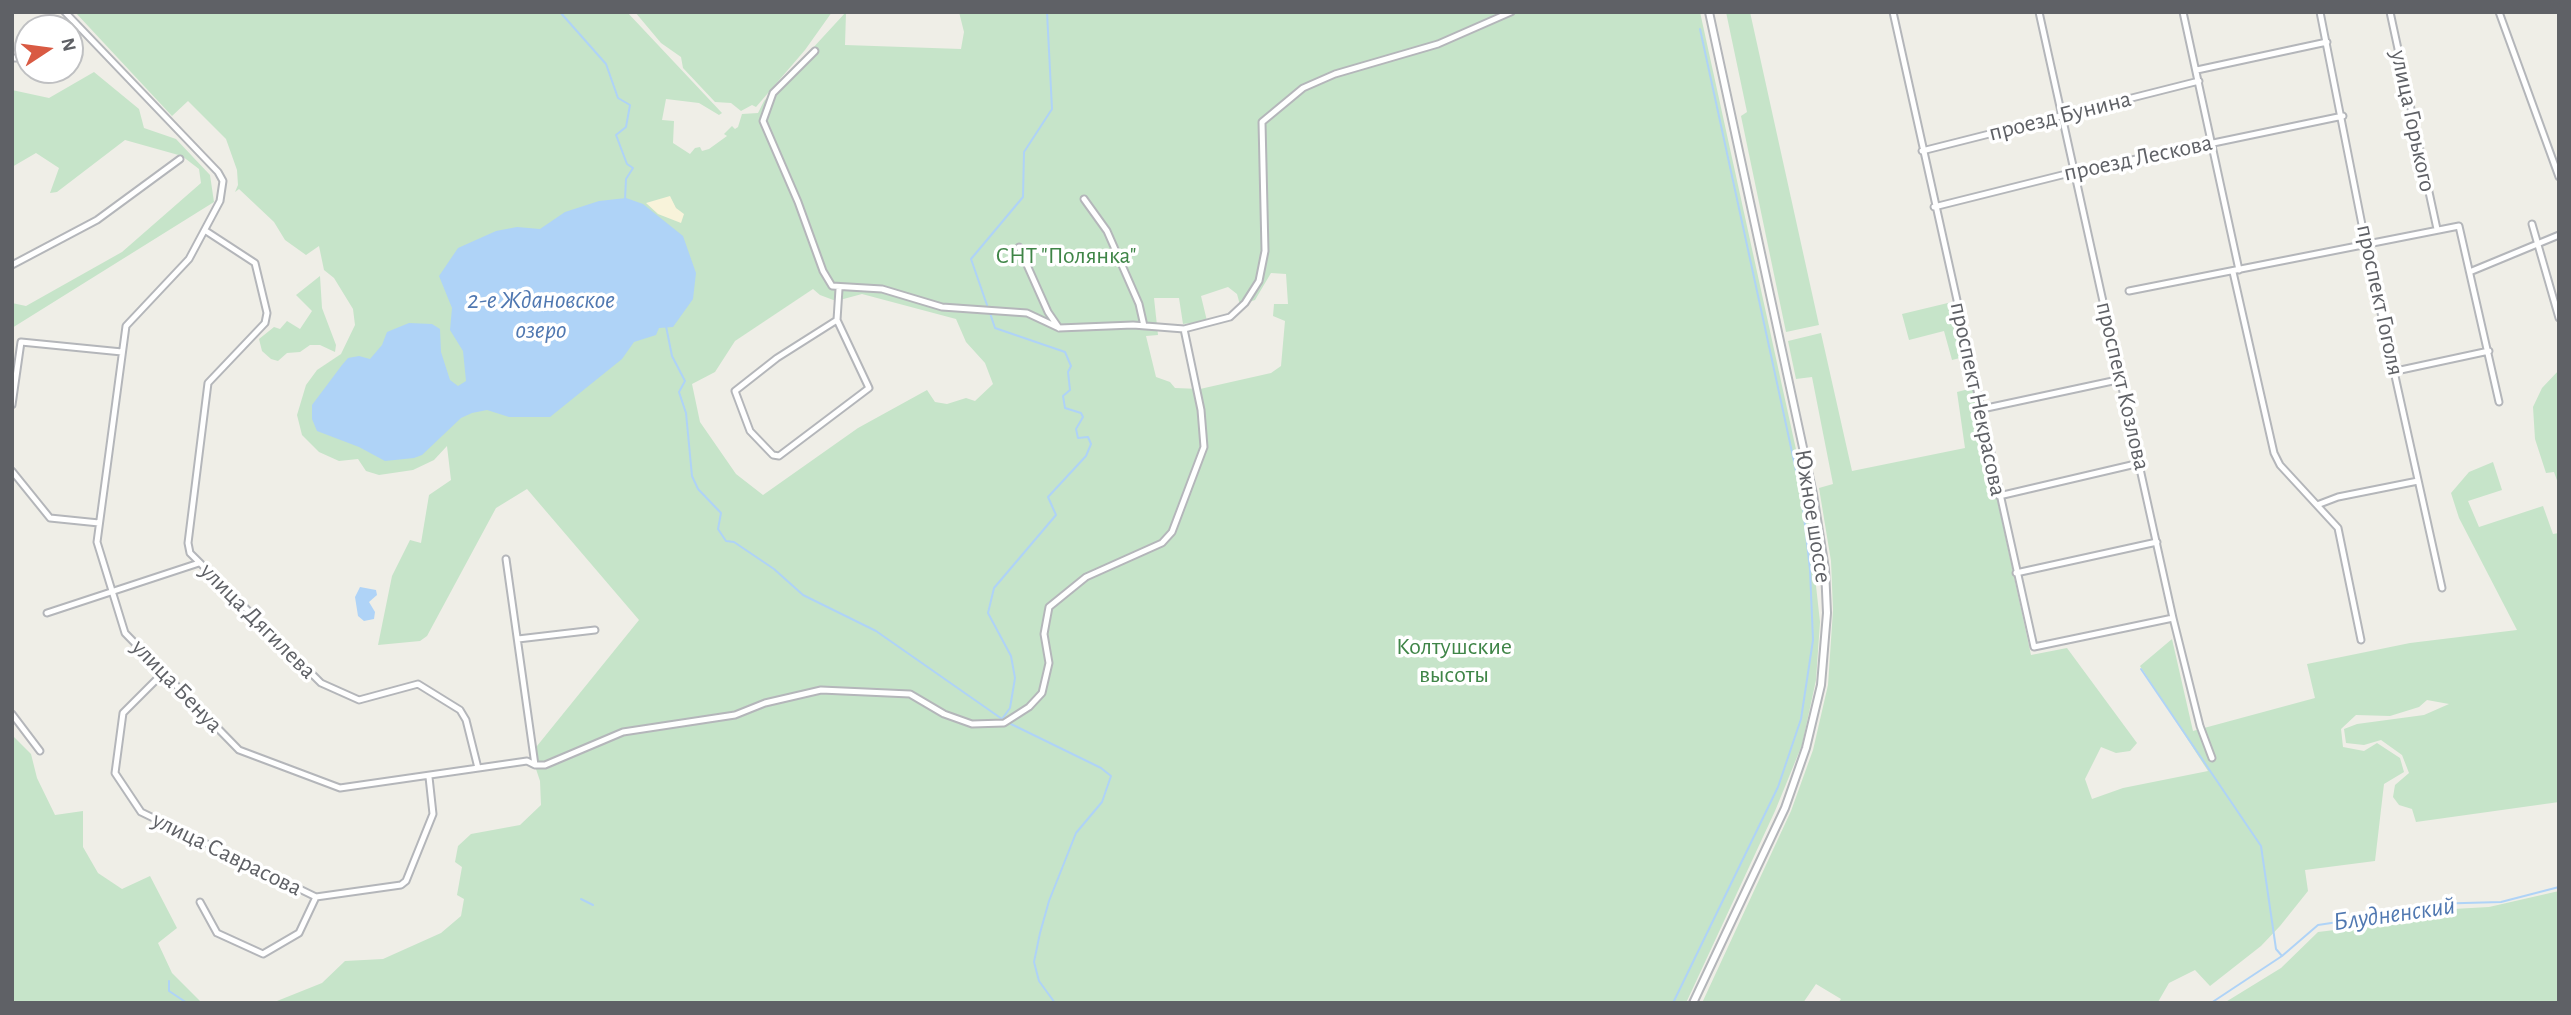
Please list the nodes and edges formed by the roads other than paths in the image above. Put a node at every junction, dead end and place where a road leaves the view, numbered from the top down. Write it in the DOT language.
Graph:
graph roads {
  1 [pos="65,12"];
  2 [pos="1511,12"];
  3 [pos="1709,12"];
  4 [pos="1893,12"];
  5 [pos="2039,12"];
  6 [pos="2183,12"];
  7 [pos="2320,12"];
  8 [pos="2390,12"];
  9 [pos="2498,12"];
  10 [pos="2327,42"];
  11 [pos="814,51"];
  12 [pos="2197,70"];
  13 [pos="2199,81"];
  14 [pos="2063,116"];
  15 [pos="2343,116"];
  16 [pos="2211,142"];
  17 [pos="1922,151"];
  18 [pos="180,159"];
  19 [pos="2074,172"];
  20 [pos="2559,177"];
  21 [pos="1084,199"];
  22 [pos="1934,207"];
  23 [pos="2532,224"];
  24 [pos="2437,229"];
  25 [pos="206,232"];
  26 [pos="2559,235"];
  27 [pos="2538,242"];
  28 [pos="2367,245"];
  29 [pos="1019,247"];
  30 [pos="12,265"];
  31 [pos="2236,271"];
  32 [pos="2472,271"];
  33 [pos="839,289"];
  34 [pos="2129,291"];
  35 [pos="2559,318"];
  36 [pos="837,320"];
  37 [pos="1144,326"];
  38 [pos="1059,328"];
  39 [pos="1184,329"];
  40 [pos="2489,351"];
  41 [pos="122,352"];
  42 [pos="2396,371"];
  43 [pos="2122,379"];
  44 [pos="2499,402"];
  45 [pos="12,405"];
  46 [pos="1982,409"];
  47 [pos="2140,463"];
  48 [pos="12,471"];
  49 [pos="2418,481"];
  50 [pos="1999,496"];
  51 [pos="2317,505"];
  52 [pos="99,523"];
  53 [pos="2157,542"];
  54 [pos="506,559"];
  55 [pos="199,563"];
  56 [pos="2016,573"];
  57 [pos="2442,588"];
  58 [pos="113,592"];
  59 [pos="47,613"];
  60 [pos="2173,618"];
  61 [pos="595,629"];
  62 [pos="518,639"];
  63 [pos="2361,640"];
  64 [pos="163,673"];
  65 [pos="12,714"];
  66 [pos="40,751"];
  67 [pos="2212,758"];
  68 [pos="535,765"];
  69 [pos="478,768"];
  70 [pos="429,777"];
  71 [pos="316,897"];
  72 [pos="200,902"];
  73 [pos="1693,1003"];
  1 -- 25 [label="street, улица Бенуа"];
  2 -- 39 [label="street"];
  3 -- 73 [label="street, Южное шоссе"];
  4 -- 17 [label="street, проспект Некрасова"];
  5 -- 14 [label="street, проспект Козлова"];
  6 -- 12 [label="street"];
  7 -- 10 [label="street, проспект Гоголя"];
  8 -- 24 [label="street, улица Горького"];
  9 -- 20 [label="street"];
  10 -- 12 [label="street"];
  10 -- 15 [label="street, проспект Гоголя"];
  11 -- 33 [label="street"];
  12 -- 13 [label="street"];
  13 -- 14 [label="street, проезд Бунина"];
  13 -- 16 [label="street"];
  14 -- 17 [label="street, проезд Бунина"];
  14 -- 19 [label="street, проспект Козлова"];
  15 -- 16 [label="street, проезд Лескова"];
  15 -- 28 [label="street, проспект Гоголя"];
  16 -- 19 [label="street, проезд Лескова"];
  16 -- 31 [label="street"];
  17 -- 22 [label="street, проспект Некрасова"];
  18 -- 30 [label="street"];
  19 -- 22 [label="street, проезд Лескова"];
  19 -- 43 [label="street, проспект Козлова"];
  21 -- 37 [label="street"];
  22 -- 46 [label="street, проспект Некрасова"];
  23 -- 27 [label="street"];
  24 -- 28 [label="street"];
  24 -- 32 [label="street"];
  25 -- 41 [label="street, улица Бенуа"];
  25 -- 55 [label="street, улица Дягилева"];
  26 -- 27 [label="street"];
  27 -- 32 [label="street"];
  27 -- 35 [label="street"];
  28 -- 31 [label="street"];
  28 -- 42 [label="street, проспект Гоголя"];
  29 -- 38 [label="street"];
  31 -- 34 [label="street"];
  31 -- 51 [label="street"];
  32 -- 40 [label="street"];
  33 -- 36 [label="street"];
  33 -- 38 [label="street"];
  36 -- 36 [label="street"];
  37 -- 38 [label="street"];
  37 -- 39 [label="street"];
  39 -- 68 [label="street"];
  40 -- 42 [label="street"];
  40 -- 44 [label="street"];
  41 -- 45 [label="street"];
  41 -- 52 [label="street, улица Бенуа"];
  42 -- 49 [label="street, проспект Гоголя"];
  43 -- 46 [label="street"];
  43 -- 47 [label="street, проспект Козлова"];
  46 -- 50 [label="street, проспект Некрасова"];
  47 -- 50 [label="street"];
  47 -- 53 [label="street, проспект Козлова"];
  48 -- 52 [label="street"];
  49 -- 51 [label="street"];
  49 -- 57 [label="street, проспект Гоголя"];
  50 -- 56 [label="street, проспект Некрасова"];
  51 -- 63 [label="street"];
  52 -- 58 [label="street, улица Бенуа"];
  53 -- 56 [label="street"];
  53 -- 60 [label="street, проспект Козлова"];
  54 -- 62 [label="street"];
  55 -- 58 [label="street"];
  55 -- 69 [label="street, улица Дягилева"];
  56 -- 60 [label="street, проспект Некрасова"];
  58 -- 59 [label="street"];
  58 -- 64 [label="street, улица Бенуа"];
  60 -- 67 [label="street, проспект Козлова"];
  61 -- 62 [label="street"];
  62 -- 68 [label="street"];
  64 -- 70 [label="street, улица Бенуа"];
  64 -- 71 [label="street, улица Саврасова"];
  65 -- 66 [label="street"];
  68 -- 69 [label="street, улица Бенуа"];
  69 -- 70 [label="street, улица Бенуа"];
  70 -- 71 [label="street, улица Саврасова"];
  71 -- 72 [label="street"];
}
